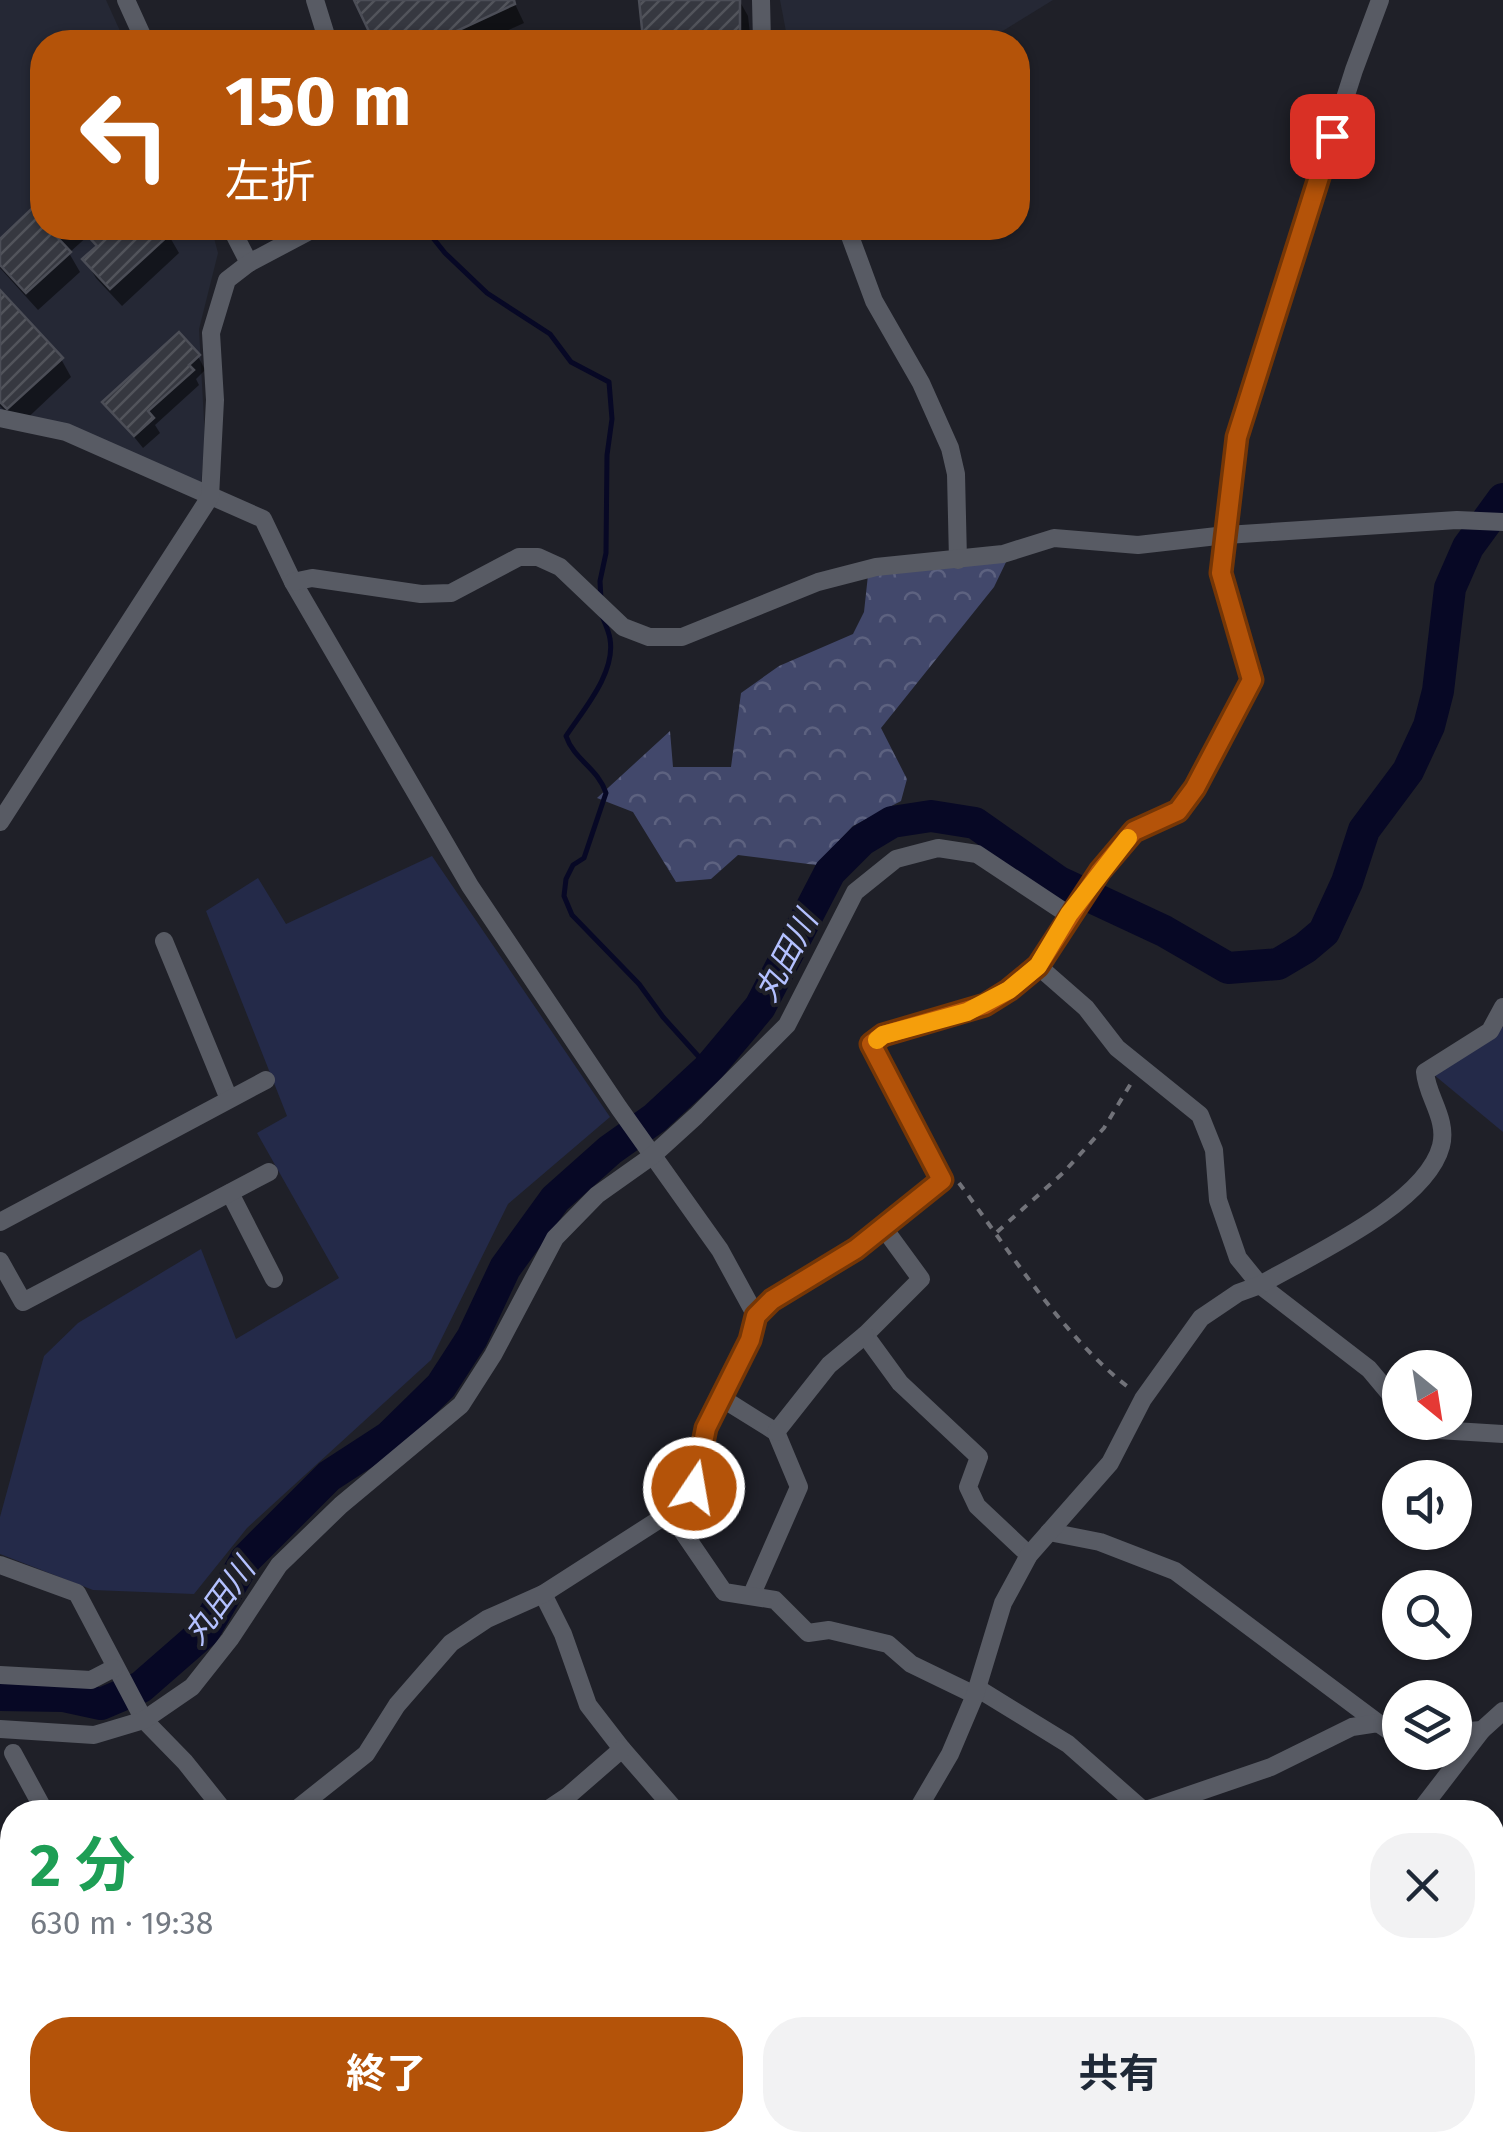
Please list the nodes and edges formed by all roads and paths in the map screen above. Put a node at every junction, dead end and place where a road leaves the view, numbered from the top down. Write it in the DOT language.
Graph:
graph roads {
  1 [pos="126,0"];
  2 [pos="315,0"];
  3 [pos="760,0"];
  4 [pos="1380,0"];
  5 [pos="139,30"];
  6 [pos="324,30"];
  7 [pos="761,30"];
  8 [pos="237,240"];
  9 [pos="292,240"];
  10 [pos="851,240"];
  11 [pos="249,263"];
  12 [pos="0,418"];
  13 [pos="210,497"];
  14 [pos="1503,522"];
  15 [pos="1226,534"];
  16 [pos="958,560"];
  17 [pos="293,582"];
  18 [pos="0,822"];
  19 [pos="1069,914"];
  20 [pos="164,941"];
  21 [pos="1038,966"];
  22 [pos="1503,1006"];
  23 [pos="1141,1068"];
  24 [pos="266,1080"];
  25 [pos="230,1099"];
  26 [pos="652,1156"];
  27 [pos="270,1172"];
  28 [pos="942,1180"];
  29 [pos="230,1193"];
  30 [pos="0,1222"];
  31 [pos="883,1226"];
  32 [pos="996,1233"];
  33 [pos="0,1261"];
  34 [pos="274,1279"];
  35 [pos="1260,1285"];
  36 [pos="756,1316"];
  37 [pos="865,1335"];
  38 [pos="1382,1385"];
  39 [pos="720,1397"];
  40 [pos="1144,1398"];
  41 [pos="776,1432"];
  42 [pos="1472,1432"];
  43 [pos="1503,1434"];
  44 [pos="670,1513"];
  45 [pos="1048,1532"];
  46 [pos="1029,1555"];
  47 [pos="0,1565"];
  48 [pos="543,1594"];
  49 [pos="752,1594"];
  50 [pos="114,1668"];
  51 [pos="0,1674"];
  52 [pos="976,1692"];
  53 [pos="1503,1711"];
  54 [pos="144,1720"];
  55 [pos="1378,1722"];
  56 [pos="1382,1725"];
  57 [pos="0,1729"];
  58 [pos="1482,1730"];
  59 [pos="1472,1731"];
  60 [pos="622,1750"];
  61 [pos="14,1753"];
  62 [pos="39,1800"];
  63 [pos="215,1800"];
  64 [pos="307,1800"];
  65 [pos="562,1800"];
  66 [pos="667,1800"];
  67 [pos="923,1800"];
  68 [pos="1129,1800"];
  69 [pos="1196,1800"];
  70 [pos="1429,1800"];
  1 -- 5 [label="street"];
  2 -- 6 [label="street"];
  3 -- 7 [label="street"];
  4 -- 15 [label="street"];
  8 -- 11 [label="street"];
  9 -- 11 [label="street"];
  10 -- 16 [label="street"];
  11 -- 13 [label="street"];
  12 -- 13 [label="street"];
  13 -- 17 [label="street"];
  13 -- 18 [label="street"];
  14 -- 15 [label="street"];
  15 -- 16 [label="street"];
  15 -- 19 [label="street"];
  16 -- 17 [label="street"];
  17 -- 26 [label="street"];
  19 -- 21 [label="street"];
  19 -- 26 [label="street"];
  20 -- 25 [label="street"];
  21 -- 23 [label="street"];
  21 -- 28 [label="street"];
  22 -- 35 [label="street"];
  23 -- 32 [label="path"];
  23 -- 35 [label="street"];
  24 -- 25 [label="street"];
  25 -- 30 [label="street"];
  26 -- 36 [label="street"];
  26 -- 54 [label="street"];
  27 -- 29 [label="street"];
  28 -- 31 [label="street"];
  28 -- 32 [label="path"];
  29 -- 33 [label="street"];
  29 -- 34 [label="street"];
  31 -- 36 [label="street"];
  31 -- 37 [label="street"];
  32 -- 40 [label="path"];
  35 -- 38 [label="street"];
  35 -- 40 [label="street"];
  36 -- 39 [label="street"];
  37 -- 41 [label="street"];
  37 -- 46 [label="street"];
  39 -- 41 [label="street"];
  39 -- 44 [label="street"];
  40 -- 45 [label="street"];
  41 -- 49 [label="street"];
  42 -- 43 [label="street"];
  44 -- 48 [label="street"];
  44 -- 49 [label="street"];
  45 -- 46 [label="street"];
  45 -- 55 [label="street"];
  46 -- 52 [label="street"];
  47 -- 50 [label="street"];
  48 -- 60 [label="street"];
  48 -- 64 [label="street"];
  49 -- 52 [label="street"];
  50 -- 51 [label="street"];
  50 -- 54 [label="street"];
  52 -- 67 [label="street"];
  52 -- 68 [label="street"];
  53 -- 58 [label="street"];
  54 -- 57 [label="street"];
  54 -- 63 [label="street"];
  55 -- 56 [label="street"];
  55 -- 69 [label="street"];
  58 -- 59 [label="street"];
  58 -- 70 [label="street"];
  60 -- 65 [label="street"];
  60 -- 66 [label="street"];
  61 -- 62 [label="street"];
}
